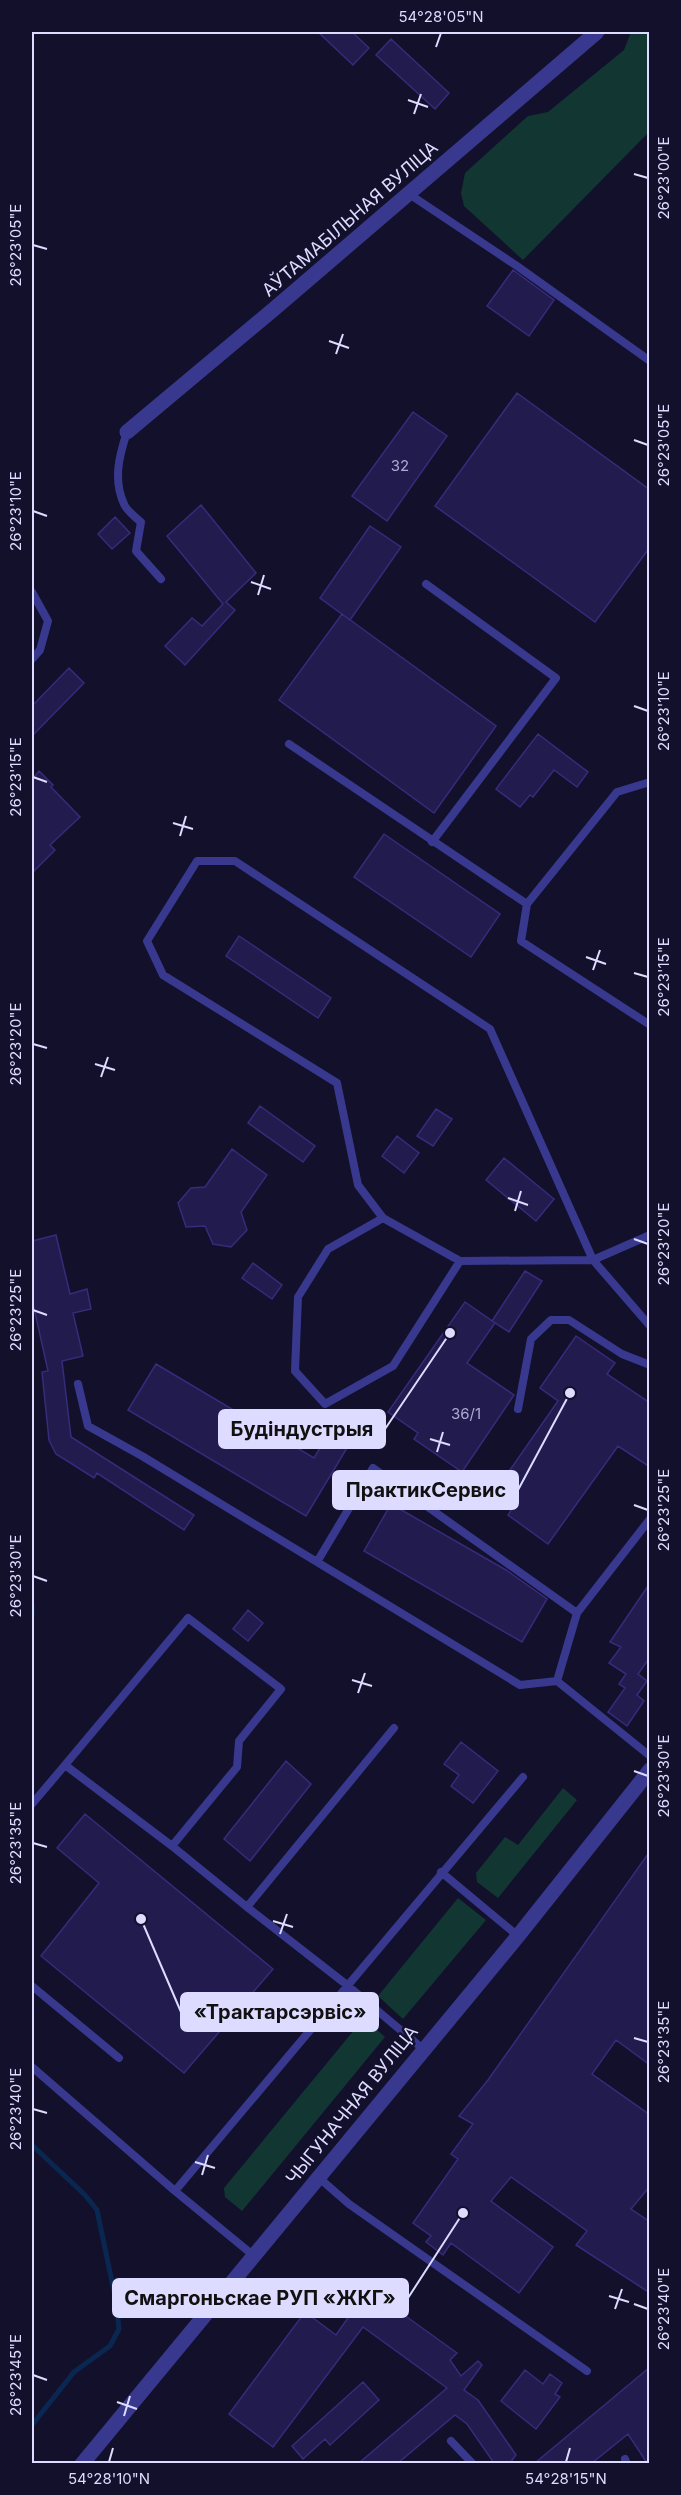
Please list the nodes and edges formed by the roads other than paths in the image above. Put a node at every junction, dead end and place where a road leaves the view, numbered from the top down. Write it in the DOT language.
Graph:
graph roads {
  1 [pos="597,32"];
  2 [pos="410,194"];
  3 [pos="650,361"];
  4 [pos="127,432"];
  5 [pos="161,579"];
  6 [pos="426,584"];
  7 [pos="32,592"];
  8 [pos="32,659"];
  9 [pos="289,744"];
  10 [pos="650,782"];
  11 [pos="432,842"];
  12 [pos="526,904"];
  13 [pos="650,1025"];
  14 [pos="383,1218"];
  15 [pos="650,1235"];
  16 [pos="593,1260"];
  17 [pos="460,1261"];
  18 [pos="650,1326"];
  19 [pos="650,1365"];
  20 [pos="78,1384"];
  21 [pos="518,1409"];
  22 [pos="650,1519"];
  23 [pos="317,1562"];
  24 [pos="577,1613"];
  25 [pos="557,1681"];
  26 [pos="394,1728"];
  27 [pos="650,1756"];
  28 [pos="65,1765"];
  29 [pos="650,1770"];
  30 [pos="523,1778"];
  31 [pos="32,1804"];
  32 [pos="172,1846"];
  33 [pos="441,1872"];
  34 [pos="247,1907"];
  35 [pos="518,1936"];
  36 [pos="347,1985"];
  37 [pos="32,1986"];
  38 [pos="423,2049"];
  39 [pos="119,2058"];
  40 [pos="32,2067"];
  41 [pos="318,2177"];
  42 [pos="175,2191"];
  43 [pos="254,2256"];
  44 [pos="587,2371"];
  45 [pos="452,2441"];
  46 [pos="82,2463"];
  47 [pos="473,2463"];
  1 -- 2 [label="street, АЎТАМАБІЛЬНАЯ ВУЛІЦА"];
  2 -- 3 [label="lane"];
  2 -- 4 [label="street, АЎТАМАБІЛЬНАЯ ВУЛІЦА"];
  4 -- 5 [label="lane"];
  6 -- 11 [label="lane"];
  7 -- 8 [label="lane"];
  9 -- 11 [label="lane"];
  10 -- 12 [label="lane"];
  11 -- 12 [label="lane"];
  12 -- 13 [label="lane"];
  14 -- 16 [label="lane"];
  14 -- 17 [label="lane"];
  14 -- 17 [label="lane"];
  15 -- 16 [label="lane"];
  16 -- 17 [label="lane"];
  16 -- 18 [label="lane"];
  19 -- 21 [label="lane"];
  20 -- 23 [label="lane"];
  22 -- 24 [label="lane"];
  23 -- 24 [label="lane"];
  23 -- 25 [label="lane"];
  24 -- 25 [label="lane"];
  25 -- 27 [label="lane"];
  26 -- 34 [label="lane"];
  28 -- 31 [label="lane"];
  28 -- 32 [label="lane"];
  28 -- 32 [label="lane"];
  29 -- 35 [label="street, ЧЫГУНАЧНАЯ ВУЛІЦА"];
  30 -- 33 [label="lane"];
  32 -- 34 [label="lane"];
  33 -- 35 [label="lane"];
  33 -- 36 [label="lane"];
  34 -- 36 [label="lane"];
  35 -- 38 [label="street, ЧЫГУНАЧНАЯ ВУЛІЦА"];
  36 -- 38 [label="lane"];
  36 -- 42 [label="lane"];
  37 -- 39 [label="lane"];
  38 -- 41 [label="street, ЧЫГУНАЧНАЯ ВУЛІЦА"];
  40 -- 42 [label="lane"];
  41 -- 43 [label="street, ЧЫГУНАЧНАЯ ВУЛІЦА"];
  41 -- 44 [label="lane"];
  42 -- 43 [label="lane"];
  43 -- 46 [label="street, ЧЫГУНАЧНАЯ ВУЛІЦА"];
  45 -- 47 [label="lane"];
}
